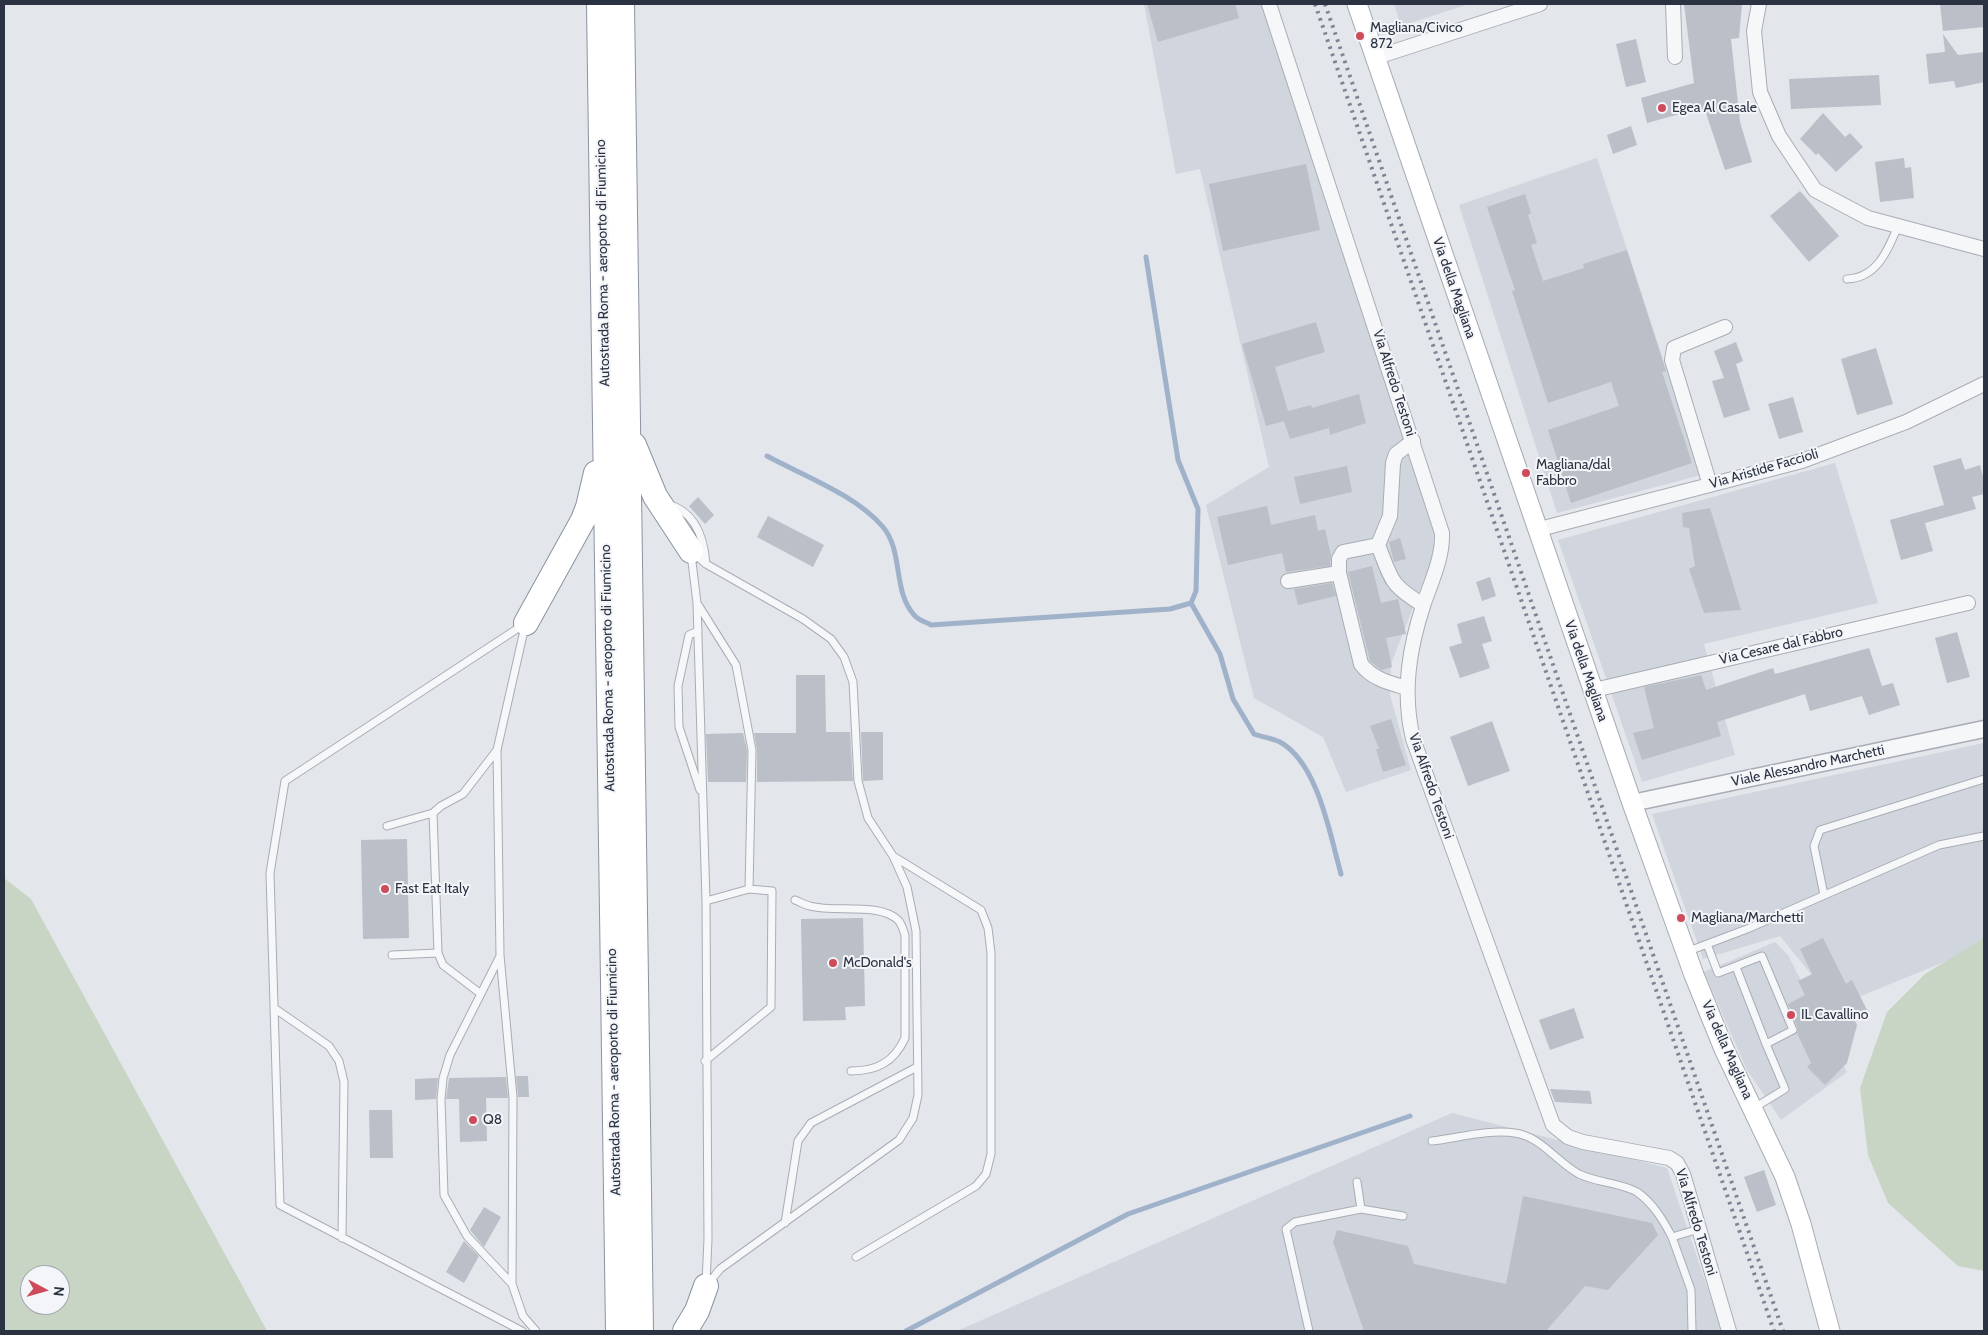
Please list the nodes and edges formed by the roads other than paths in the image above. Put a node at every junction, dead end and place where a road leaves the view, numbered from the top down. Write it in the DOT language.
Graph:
graph roads {
  1 [pos="599,4"];
  2 [pos="622,4"];
  3 [pos="1269,4"];
  4 [pos="1357,4"];
  5 [pos="1540,4"];
  6 [pos="1673,4"];
  7 [pos="1759,4"];
  8 [pos="1675,57"];
  9 [pos="1374,58"];
  10 [pos="1898,226"];
  11 [pos="1984,249"];
  12 [pos="1847,279"];
  13 [pos="1726,327"];
  14 [pos="1984,384"];
  15 [pos="604,414"];
  16 [pos="628,431"];
  17 [pos="1413,441"];
  18 [pos="1710,485"];
  19 [pos="1536,530"];
  20 [pos="1378,544"];
  21 [pos="699,557"];
  22 [pos="1339,573"];
  23 [pos="1288,581"];
  24 [pos="697,603"];
  25 [pos="1968,603"];
  26 [pos="1423,605"];
  27 [pos="526,623"];
  28 [pos="698,631"];
  29 [pos="1407,688"];
  30 [pos="1594,690"];
  31 [pos="1984,730"];
  32 [pos="497,750"];
  33 [pos="1984,779"];
  34 [pos="703,798"];
  35 [pos="1632,803"];
  36 [pos="433,813"];
  37 [pos="387,826"];
  38 [pos="1984,836"];
  39 [pos="893,856"];
  40 [pos="749,889"];
  41 [pos="1824,895"];
  42 [pos="796,900"];
  43 [pos="706,901"];
  44 [pos="1707,944"];
  45 [pos="1686,952"];
  46 [pos="438,953"];
  47 [pos="392,955"];
  48 [pos="500,955"];
  49 [pos="1736,967"];
  50 [pos="480,994"];
  51 [pos="274,1008"];
  52 [pos="1766,1044"];
  53 [pos="705,1062"];
  54 [pos="917,1067"];
  55 [pos="851,1071"];
  56 [pos="1754,1108"];
  57 [pos="1432,1142"];
  58 [pos="1357,1182"];
  59 [pos="1361,1209"];
  60 [pos="1403,1216"];
  61 [pos="784,1223"];
  62 [pos="1699,1229"];
  63 [pos="1672,1237"];
  64 [pos="342,1238"];
  65 [pos="856,1257"];
  66 [pos="512,1284"];
  67 [pos="706,1286"];
  68 [pos="522,1331"];
  69 [pos="536,1331"];
  70 [pos="618,1331"];
  71 [pos="640,1331"];
  72 [pos="685,1331"];
  73 [pos="1309,1331"];
  74 [pos="1692,1331"];
  75 [pos="1729,1331"];
  76 [pos="1830,1331"];
  1 -- 15 [label="highway, Autostrada Roma - aeroporto di Fiumicino"];
  2 -- 16 [label="highway, Autostrada Roma - aeroporto di Fiumicino"];
  3 -- 17 [label="street, Via Alfredo Testoni"];
  4 -- 9 [label="main road, Via della Magliana"];
  5 -- 9 [label="street"];
  6 -- 8 [label="street"];
  7 -- 10 [label="street"];
  9 -- 19 [label="main road, Via della Magliana"];
  10 -- 11 [label="street"];
  10 -- 12 [label="lane"];
  13 -- 18 [label="street"];
  14 -- 18 [label="street, Via Aristide Faccioli"];
  15 -- 27 [label="highway"];
  15 -- 70 [label="highway, Autostrada Roma - aeroporto di Fiumicino"];
  16 -- 21 [label="highway"];
  16 -- 71 [label="highway, Autostrada Roma - aeroporto di Fiumicino"];
  17 -- 20 [label="street"];
  17 -- 26 [label="street, Via Alfredo Testoni"];
  18 -- 19 [label="street, Via Aristide Faccioli"];
  19 -- 30 [label="main road, Via della Magliana"];
  20 -- 22 [label="street"];
  20 -- 26 [label="street"];
  21 -- 24 [label="lane"];
  21 -- 39 [label="lane"];
  22 -- 23 [label="street"];
  22 -- 29 [label="street"];
  24 -- 28 [label="lane"];
  24 -- 40 [label="lane"];
  25 -- 30 [label="street, Via Cesare dal Fabbro"];
  26 -- 29 [label="street, Via Alfredo Testoni"];
  27 -- 32 [label="lane"];
  27 -- 51 [label="lane"];
  28 -- 34 [label="lane"];
  28 -- 34 [label="lane"];
  29 -- 62 [label="street, Via Alfredo Testoni"];
  30 -- 35 [label="main road, Via della Magliana"];
  31 -- 35 [label="street, Viale Alessandro Marchetti"];
  32 -- 36 [label="lane"];
  32 -- 48 [label="lane"];
  33 -- 41 [label="lane"];
  34 -- 43 [label="lane"];
  35 -- 45 [label="main road, Via della Magliana"];
  36 -- 37 [label="lane"];
  36 -- 46 [label="lane"];
  38 -- 41 [label="lane"];
  39 -- 54 [label="lane"];
  39 -- 65 [label="lane"];
  40 -- 43 [label="lane"];
  40 -- 53 [label="lane"];
  41 -- 44 [label="lane"];
  42 -- 55 [label="lane"];
  43 -- 53 [label="lane"];
  44 -- 45 [label="lane"];
  44 -- 49 [label="lane"];
  45 -- 56 [label="main road, Via della Magliana"];
  46 -- 47 [label="lane"];
  46 -- 50 [label="lane"];
  48 -- 50 [label="lane"];
  48 -- 66 [label="lane"];
  49 -- 52 [label="lane"];
  49 -- 52 [label="lane"];
  50 -- 66 [label="lane"];
  51 -- 64 [label="lane"];
  51 -- 64 [label="lane"];
  52 -- 56 [label="lane"];
  53 -- 67 [label="lane"];
  54 -- 61 [label="lane"];
  54 -- 61 [label="lane"];
  56 -- 76 [label="main road, Via della Magliana"];
  57 -- 63 [label="lane"];
  58 -- 59 [label="lane"];
  59 -- 60 [label="lane"];
  59 -- 73 [label="lane"];
  61 -- 67 [label="lane"];
  62 -- 63 [label="lane"];
  62 -- 75 [label="street, Via Alfredo Testoni"];
  63 -- 74 [label="lane"];
  64 -- 68 [label="lane"];
  66 -- 69 [label="lane"];
  67 -- 72 [label="highway"];
}
